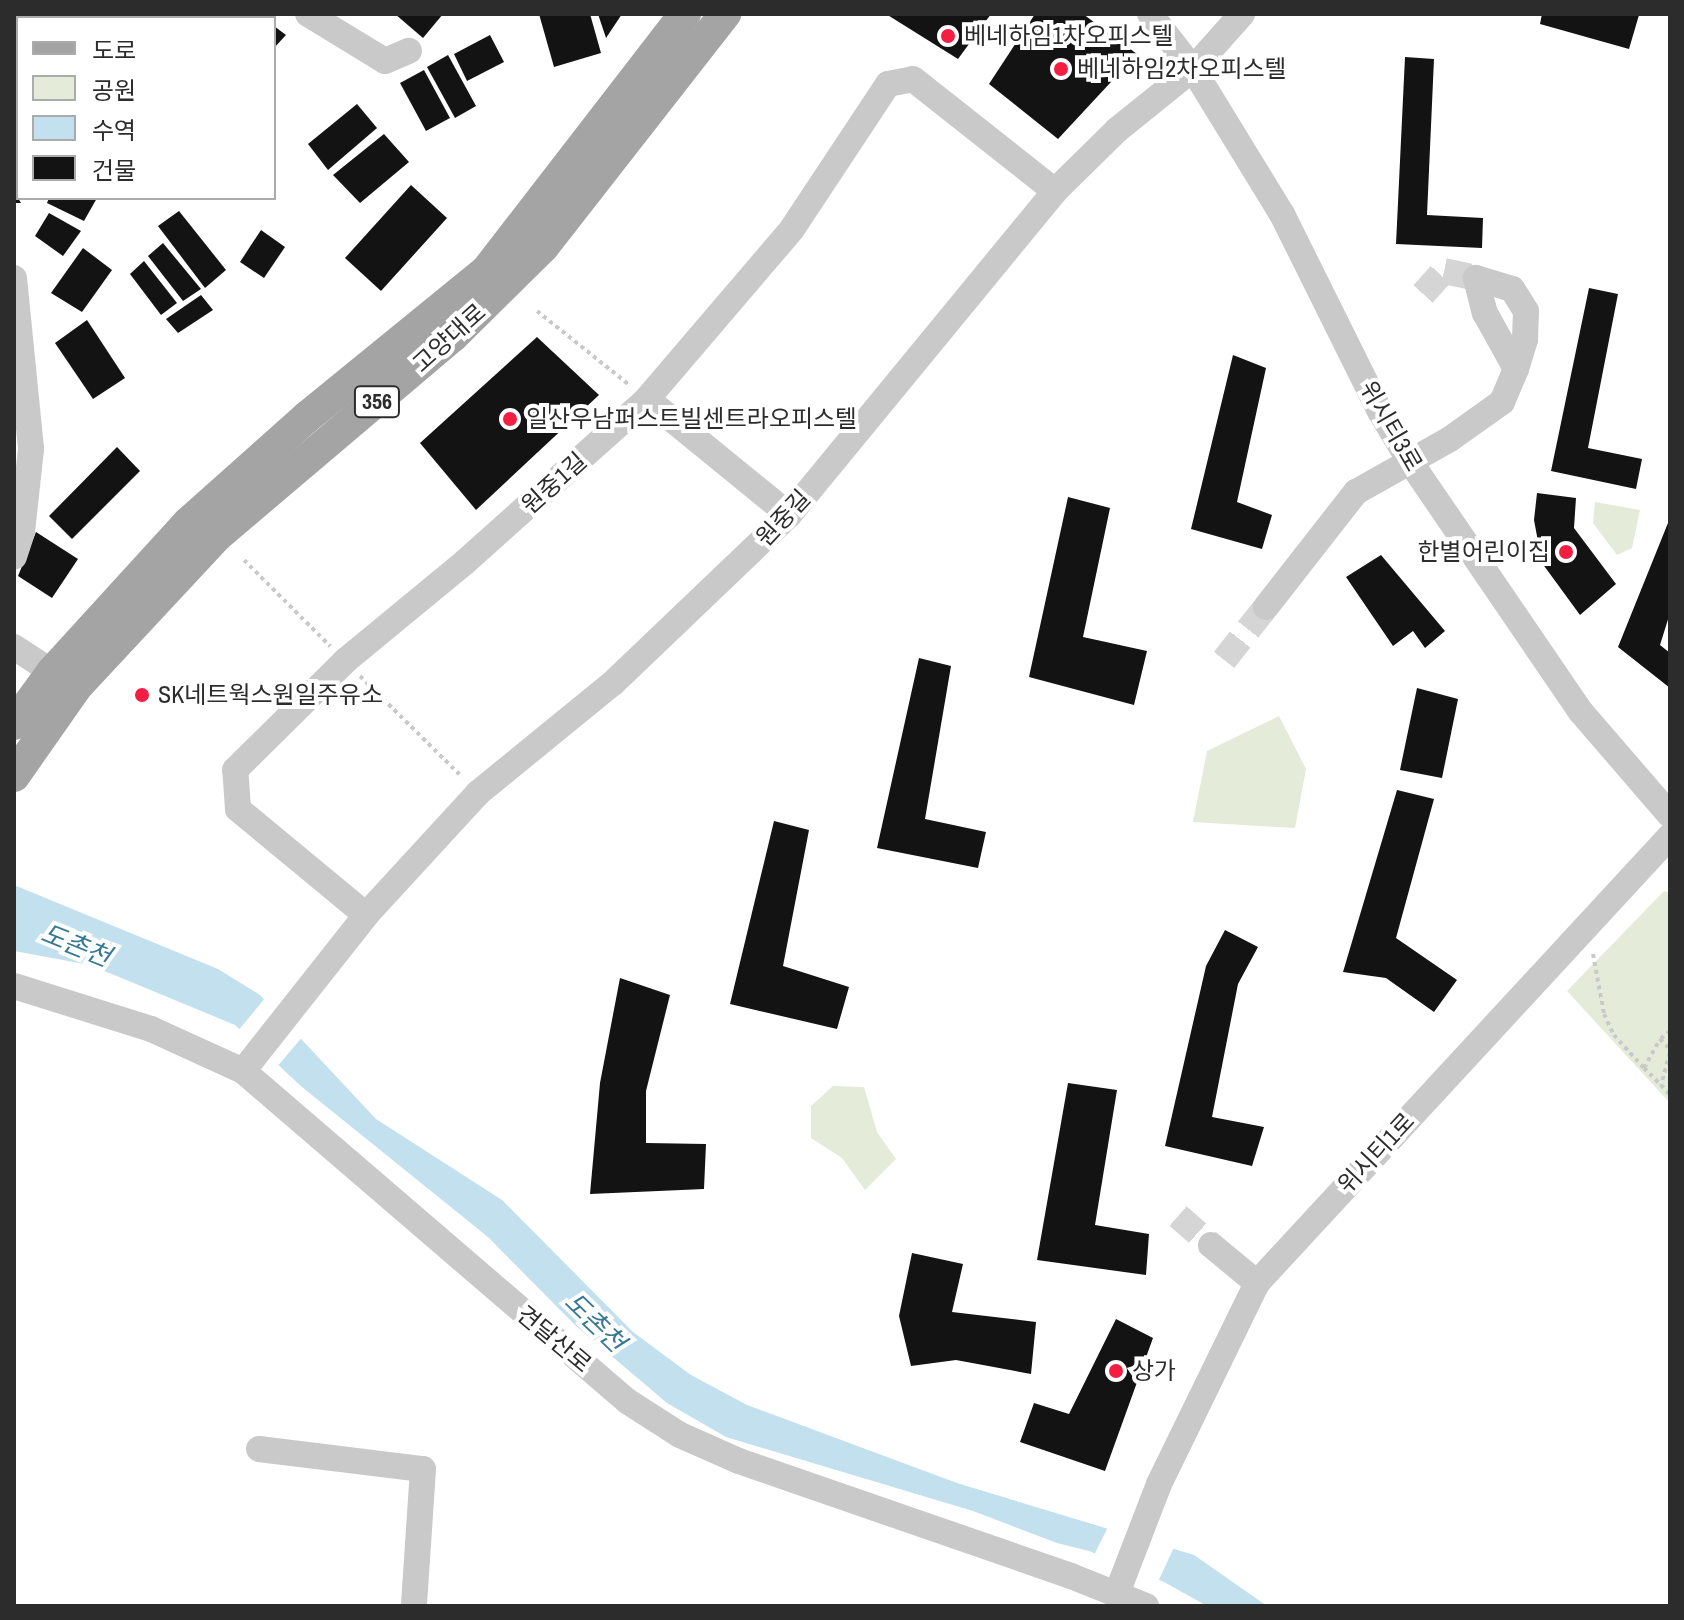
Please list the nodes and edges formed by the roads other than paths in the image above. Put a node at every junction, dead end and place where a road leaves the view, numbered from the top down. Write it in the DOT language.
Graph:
graph roads {
  1 [pos="308,14"];
  2 [pos="685,14"];
  3 [pos="725,14"];
  4 [pos="1150,14"];
  5 [pos="1242,14"];
  6 [pos="409,51"];
  7 [pos="1193,69"];
  8 [pos="1055,191"];
  9 [pos="14,278"];
  10 [pos="1516,369"];
  11 [pos="639,392"];
  12 [pos="1409,460"];
  13 [pos="789,515"];
  14 [pos="14,557"];
  15 [pos="1266,607"];
  16 [pos="14,647"];
  17 [pos="52,672"];
  18 [pos="14,724"];
  19 [pos="14,776"];
  20 [pos="1670,815"];
  21 [pos="1670,836"];
  22 [pos="366,915"];
  23 [pos="14,986"];
  24 [pos="247,1063"];
  25 [pos="1211,1245"];
  26 [pos="1257,1283"];
  27 [pos="259,1449"];
  28 [pos="1120,1585"];
  29 [pos="414,1606"];
  30 [pos="1146,1606"];
  1 -- 6 [label="street"];
  2 -- 17 [label="main road, 고양대로"];
  3 -- 19 [label="main road, 고양대로 / 356"];
  4 -- 7 [label="street, 위시티3로"];
  5 -- 7 [label="street, 원중길"];
  7 -- 8 [label="street, 원중길"];
  7 -- 12 [label="street, 위시티3로"];
  8 -- 11 [label="street, 원중1길"];
  8 -- 13 [label="street, 원중길"];
  9 -- 14 [label="street"];
  10 -- 12 [label="street"];
  11 -- 13 [label="street"];
  11 -- 22 [label="street, 원중1길"];
  12 -- 15 [label="street"];
  12 -- 20 [label="street, 위시티3로"];
  13 -- 22 [label="street, 원중길"];
  16 -- 17 [label="street"];
  17 -- 18 [label="main road, 고양대로"];
  21 -- 26 [label="street, 위시티1로"];
  22 -- 24 [label="street, 원중길"];
  23 -- 24 [label="street, 견달산로"];
  24 -- 28 [label="street, 견달산로"];
  25 -- 26 [label="street"];
  26 -- 28 [label="street, 위시티1로"];
  27 -- 29 [label="street"];
  28 -- 30 [label="street, 견달산로"];
}
